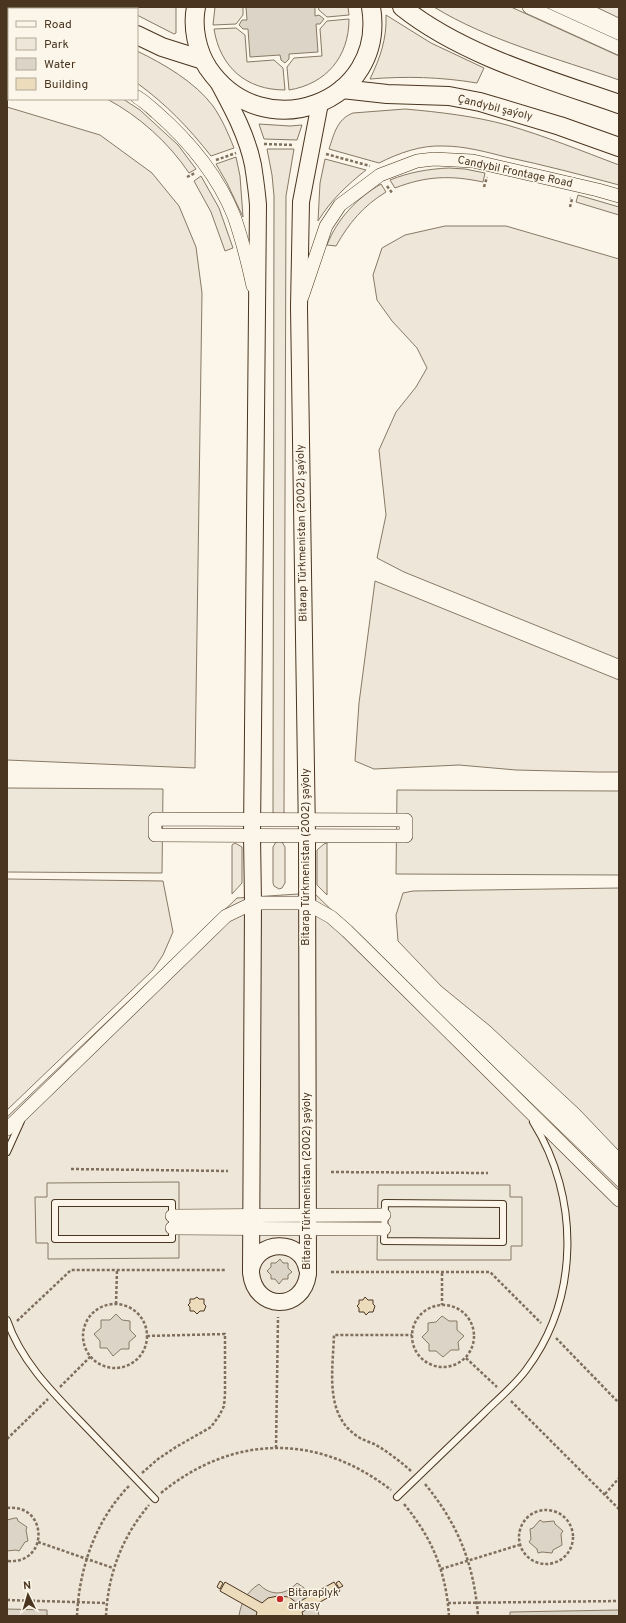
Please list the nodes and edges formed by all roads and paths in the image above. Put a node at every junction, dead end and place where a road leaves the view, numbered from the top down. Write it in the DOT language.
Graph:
graph roads {
  1 [pos="196,7"];
  2 [pos="371,7"];
  3 [pos="402,7"];
  4 [pos="529,7"];
  5 [pos="138,35"];
  6 [pos="619,48"];
  7 [pos="203,60"];
  8 [pos="218,82"];
  9 [pos="342,89"];
  10 [pos="139,98"];
  11 [pos="320,103"];
  12 [pos="619,104"];
  13 [pos="264,144"];
  14 [pos="294,145"];
  15 [pos="619,147"];
  16 [pos="236,153"];
  17 [pos="326,154"];
  18 [pos="213,160"];
  19 [pos="374,167"];
  20 [pos="490,177"];
  21 [pos="484,186"];
  22 [pos="619,196"];
  23 [pos="567,197"];
  24 [pos="570,207"];
  25 [pos="258,306"];
  26 [pos="299,307"];
  27 [pos="253,819"];
  28 [pos="307,820"];
  29 [pos="252,835"];
  30 [pos="307,836"];
  31 [pos="253,903"];
  32 [pos="306,903"];
  33 [pos="523,1105"];
  34 [pos="25,1112"];
  35 [pos="7,1129"];
  36 [pos="7,1152"];
  37 [pos="72,1170"];
  38 [pos="228,1171"];
  39 [pos="331,1172"];
  40 [pos="488,1173"];
  41 [pos="619,1200"];
  42 [pos="384,1215"];
  43 [pos="172,1222"];
  44 [pos="251,1222"];
  45 [pos="307,1222"];
  46 [pos="384,1229"];
  47 [pos="117,1270"];
  48 [pos="226,1270"];
  49 [pos="331,1272"];
  50 [pos="251,1273"];
  51 [pos="442,1273"];
  52 [pos="308,1274"];
  53 [pos="279,1302"];
  54 [pos="116,1304"];
  55 [pos="442,1305"];
  56 [pos="7,1320"];
  57 [pos="10,1328"];
  58 [pos="550,1331"];
  59 [pos="412,1335"];
  60 [pos="147,1336"];
  61 [pos="466,1358"];
  62 [pos="504,1393"];
  63 [pos="619,1403"];
  64 [pos="276,1448"];
  65 [pos="418,1477"];
  66 [pos="619,1478"];
  67 [pos="135,1479"];
  68 [pos="605,1494"];
  69 [pos="397,1497"];
  70 [pos="155,1499"];
  71 [pos="7,1508"];
  72 [pos="619,1509"];
  73 [pos="38,1542"];
  74 [pos="519,1545"];
  75 [pos="87,1559"];
  76 [pos="7,1561"];
  77 [pos="469,1561"];
  78 [pos="113,1568"];
  79 [pos="441,1569"];
  80 [pos="7,1600"];
  81 [pos="619,1601"];
  82 [pos="78,1602"];
  83 [pos="106,1603"];
  84 [pos="448,1603"];
  85 [pos="477,1603"];
  86 [pos="77,1616"];
  87 [pos="106,1616"];
  88 [pos="449,1616"];
  89 [pos="478,1616"];
  1 -- 7 [label="main road"];
  2 -- 9 [label="main road"];
  3 -- 12 [label="main road"];
  4 -- 6 [label="street"];
  5 -- 7 [label="main road"];
  7 -- 8 [label="main road"];
  8 -- 11 [label="main road"];
  8 -- 25 [label="street"];
  9 -- 11 [label="main road"];
  9 -- 15 [label="main road, Çandybil şaýoly"];
  10 -- 25 [label="street"];
  11 -- 26 [label="street, Bitarap Türkmenistan (2002) şaýoly"];
  13 -- 14 [label="path"];
  16 -- 18 [label="path"];
  17 -- 19 [label="path"];
  20 -- 21 [label="path"];
  22 -- 26 [label="street, Candybil Frontage Road"];
  23 -- 24 [label="path"];
  25 -- 27 [label="street"];
  26 -- 28 [label="street, Bitarap Türkmenistan (2002) şaýoly"];
  27 -- 28 [label="street"];
  27 -- 29 [label="street"];
  27 -- 29 [label="street"];
  28 -- 30 [label="street, Bitarap Türkmenistan (2002) şaýoly"];
  28 -- 30 [label="street"];
  29 -- 30 [label="street"];
  29 -- 31 [label="street"];
  30 -- 32 [label="street, Bitarap Türkmenistan (2002) şaýoly"];
  31 -- 32 [label="street"];
  31 -- 34 [label="street"];
  31 -- 44 [label="street"];
  32 -- 33 [label="street"];
  32 -- 45 [label="street, Bitarap Türkmenistan (2002) şaýoly"];
  33 -- 41 [label="street"];
  33 -- 58 [label="lane"];
  34 -- 35 [label="street"];
  34 -- 36 [label="lane"];
  37 -- 38 [label="path"];
  39 -- 40 [label="path"];
  42 -- 45 [label="street"];
  42 -- 46 [label="lane"];
  42 -- 46 [label="lane"];
  43 -- 43 [label="lane"];
  43 -- 44 [label="street"];
  44 -- 45 [label="street"];
  44 -- 50 [label="street"];
  45 -- 46 [label="street"];
  45 -- 52 [label="street, Bitarap Türkmenistan (2002) şaýoly"];
  47 -- 48 [label="path"];
  47 -- 54 [label="path"];
  47 -- 57 [label="path"];
  49 -- 51 [label="path"];
  50 -- 52 [label="street"];
  50 -- 53 [label="street"];
  51 -- 55 [label="path"];
  51 -- 58 [label="path"];
  52 -- 53 [label="street, Bitarap Türkmenistan (2002) şaýoly"];
  53 -- 64 [label="path"];
  54 -- 60 [label="path"];
  54 -- 60 [label="path"];
  55 -- 59 [label="path"];
  55 -- 61 [label="path"];
  56 -- 57 [label="lane"];
  57 -- 67 [label="lane"];
  58 -- 62 [label="lane"];
  58 -- 63 [label="path"];
  59 -- 61 [label="path"];
  59 -- 65 [label="path"];
  60 -- 67 [label="path"];
  61 -- 62 [label="path"];
  62 -- 65 [label="lane"];
  62 -- 68 [label="path"];
  64 -- 69 [label="path"];
  64 -- 70 [label="path"];
  65 -- 69 [label="lane"];
  65 -- 77 [label="path"];
  66 -- 68 [label="path"];
  67 -- 70 [label="lane"];
  67 -- 75 [label="path"];
  68 -- 72 [label="path"];
  69 -- 79 [label="path"];
  70 -- 78 [label="path"];
  71 -- 73 [label="path"];
  73 -- 75 [label="path"];
  73 -- 76 [label="path"];
  74 -- 74 [label="path"];
  74 -- 77 [label="path"];
  75 -- 78 [label="path"];
  75 -- 82 [label="path"];
  77 -- 79 [label="path"];
  77 -- 85 [label="path"];
  78 -- 83 [label="path"];
  79 -- 84 [label="path"];
  80 -- 82 [label="path"];
  81 -- 85 [label="path"];
  82 -- 83 [label="path"];
  82 -- 86 [label="path"];
  83 -- 87 [label="path"];
  84 -- 85 [label="path"];
  84 -- 88 [label="path"];
  85 -- 89 [label="path"];
}
